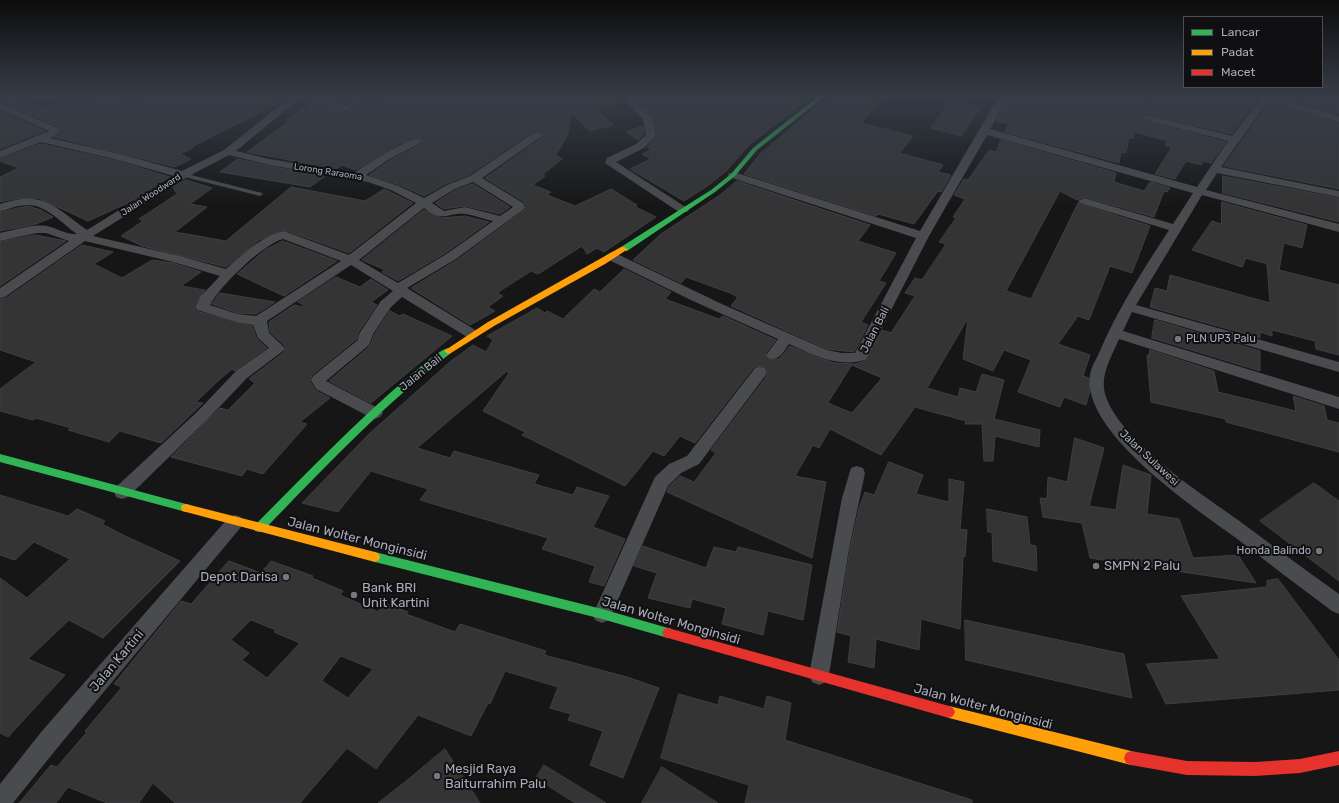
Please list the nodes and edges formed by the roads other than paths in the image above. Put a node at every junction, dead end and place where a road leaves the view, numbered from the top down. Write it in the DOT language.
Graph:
graph roads {
  1 [pos="51,133"];
  2 [pos="251,133"];
  3 [pos="651,133"];
  4 [pos="775,133"];
  5 [pos="984,133"];
  6 [pos="994,133"];
  7 [pos="1210,133"];
  8 [pos="1241,133"];
  9 [pos="537,135"];
  10 [pos="40,139"];
  11 [pos="1236,140"];
  12 [pos="416,141"];
  13 [pos="228,152"];
  14 [pos="0,155"];
  15 [pos="1214,169"];
  16 [pos="183,175"];
  17 [pos="733,175"];
  18 [pos="356,177"];
  19 [pos="474,178"];
  20 [pos="1200,191"];
  21 [pos="260,194"];
  22 [pos="1339,194"];
  23 [pos="1084,201"];
  24 [pos="424,203"];
  25 [pos="0,208"];
  26 [pos="683,210"];
  27 [pos="501,220"];
  28 [pos="1175,228"];
  29 [pos="1339,228"];
  30 [pos="85,236"];
  31 [pos="923,236"];
  32 [pos="0,237"];
  33 [pos="612,256"];
  34 [pos="351,260"];
  35 [pos="228,274"];
  36 [pos="401,289"];
  37 [pos="0,294"];
  38 [pos="1128,307"];
  39 [pos="259,321"];
  40 [pos="1114,333"];
  41 [pos="472,334"];
  42 [pos="787,337"];
  43 [pos="773,355"];
  44 [pos="1339,366"];
  45 [pos="760,372"];
  46 [pos="1339,403"];
  47 [pos="375,413"];
  48 [pos="0,458"];
  49 [pos="857,473"];
  50 [pos="122,492"];
  51 [pos="235,522"];
  52 [pos="259,528"];
  53 [pos="1339,606"];
  54 [pos="602,614"];
  55 [pos="819,675"];
  56 [pos="1339,758"];
  57 [pos="0,802"];
  1 -- 10 [label="street"];
  2 -- 13 [label="street, Jalan Woodward"];
  3 -- 26 [label="street"];
  4 -- 17 [label="main road, Jalan Bali"];
  5 -- 31 [label="street, Jalan Bali"];
  6 -- 20 [label="street"];
  7 -- 11 [label="street"];
  8 -- 11 [label="street, Jalan Sulawesi"];
  9 -- 19 [label="street"];
  10 -- 14 [label="street"];
  10 -- 16 [label="street"];
  11 -- 15 [label="street, Jalan Sulawesi"];
  12 -- 18 [label="street"];
  13 -- 16 [label="street, Jalan Woodward"];
  13 -- 18 [label="street, Lorong Raraoma"];
  15 -- 20 [label="street, Jalan Sulawesi"];
  15 -- 22 [label="street"];
  16 -- 21 [label="lane"];
  16 -- 30 [label="street, Jalan Woodward"];
  17 -- 26 [label="main road, Jalan Bali"];
  17 -- 31 [label="street"];
  18 -- 24 [label="street, Lorong Raraoma"];
  19 -- 24 [label="street"];
  19 -- 27 [label="street"];
  20 -- 28 [label="street, Jalan Sulawesi"];
  20 -- 29 [label="street"];
  23 -- 28 [label="street"];
  24 -- 27 [label="street, Lorong Raraoma"];
  24 -- 34 [label="street"];
  25 -- 30 [label="street"];
  26 -- 33 [label="main road, Jalan Bali"];
  27 -- 36 [label="street"];
  28 -- 38 [label="street, Jalan Sulawesi"];
  30 -- 32 [label="street"];
  30 -- 35 [label="street"];
  30 -- 37 [label="street, Jalan Woodward"];
  31 -- 42 [label="street, Jalan Bali"];
  33 -- 41 [label="main road, Jalan Bali"];
  33 -- 42 [label="street, Jalan Bali"];
  34 -- 35 [label="street"];
  34 -- 36 [label="street"];
  34 -- 39 [label="street"];
  35 -- 39 [label="street"];
  36 -- 41 [label="street"];
  36 -- 47 [label="street"];
  38 -- 40 [label="street, Jalan Sulawesi"];
  38 -- 44 [label="street"];
  39 -- 50 [label="street"];
  40 -- 46 [label="street"];
  40 -- 53 [label="street, Jalan Sulawesi"];
  41 -- 47 [label="main road, Jalan Bali"];
  42 -- 43 [label="street"];
  45 -- 54 [label="street"];
  47 -- 52 [label="main road, Jalan Bali"];
  48 -- 50 [label="main road, Jalan Wolter Monginsidi"];
  49 -- 55 [label="street"];
  50 -- 51 [label="main road, Jalan Wolter Monginsidi"];
  51 -- 52 [label="main road, Jalan Wolter Monginsidi"];
  51 -- 57 [label="street, Jalan Kartini"];
  52 -- 54 [label="main road, Jalan Wolter Monginsidi"];
  54 -- 55 [label="main road, Jalan Wolter Monginsidi"];
  55 -- 56 [label="main road, Jalan Wolter Monginsidi"];
}
